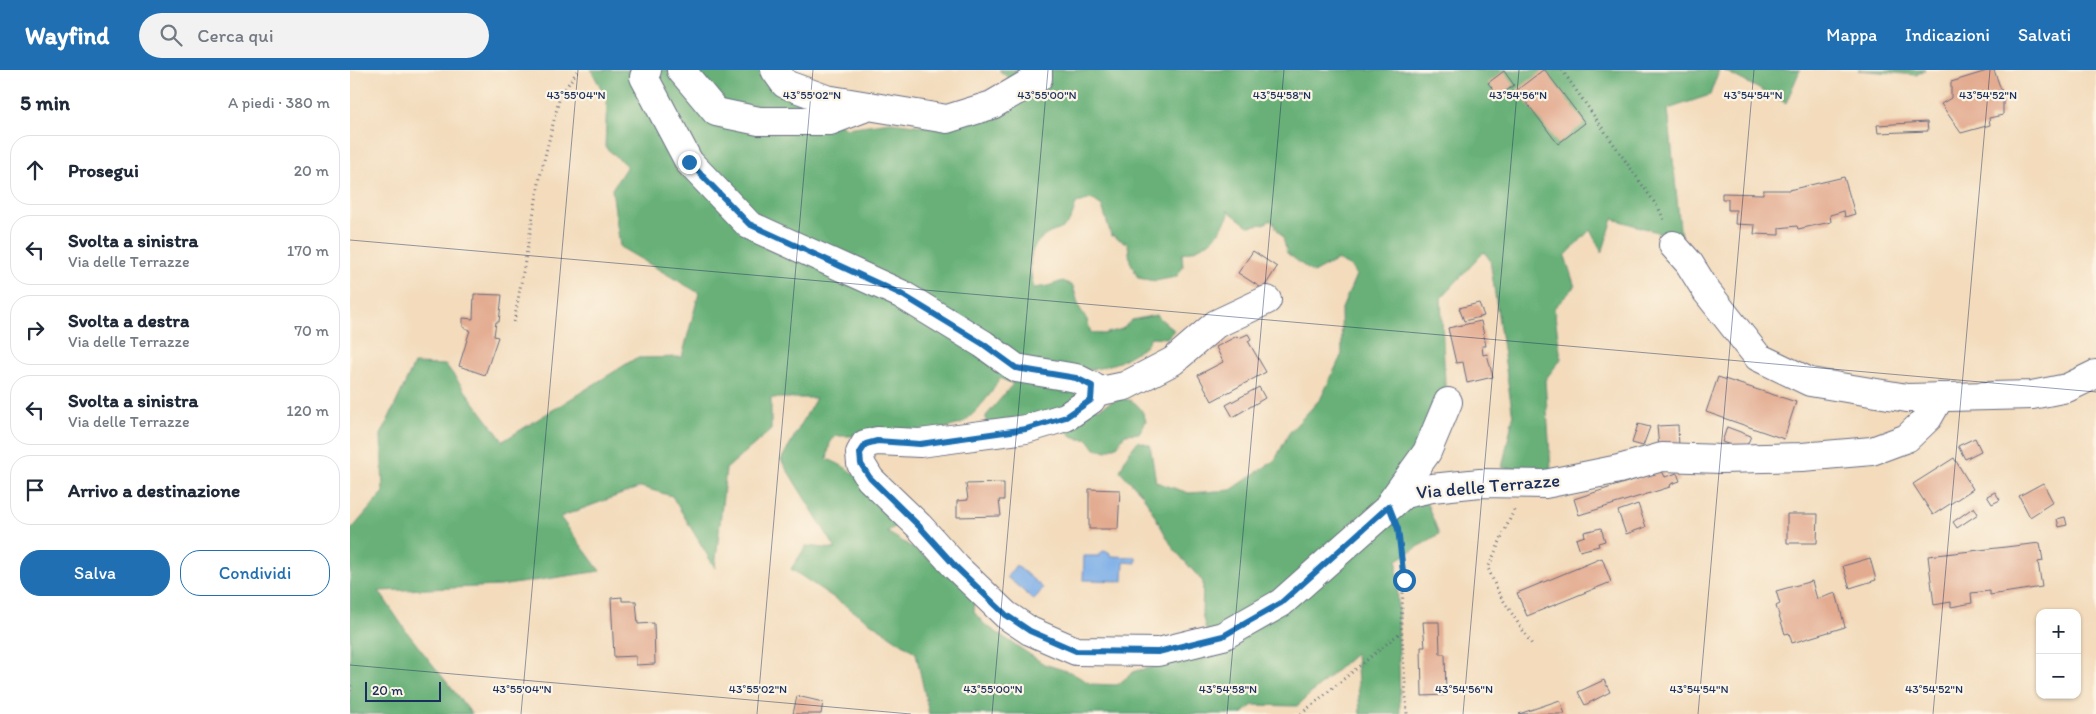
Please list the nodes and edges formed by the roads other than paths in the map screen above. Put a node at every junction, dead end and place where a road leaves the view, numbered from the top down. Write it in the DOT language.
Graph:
graph roads {
  1 [pos="647,70"];
  2 [pos="681,70"];
  3 [pos="775,70"];
  4 [pos="1038,70"];
  5 [pos="870,106"];
  6 [pos="1673,245"];
  7 [pos="1267,300"];
  8 [pos="2096,374"];
  9 [pos="1091,393"];
  10 [pos="1940,397"];
  11 [pos="1448,402"];
  12 [pos="1389,506"];
  1 -- 9 [label="street"];
  2 -- 5 [label="street"];
  3 -- 5 [label="street"];
  4 -- 5 [label="street"];
  6 -- 10 [label="street"];
  7 -- 9 [label="street"];
  8 -- 10 [label="street"];
  9 -- 12 [label="street, Via delle Terrazze"];
  10 -- 12 [label="street, Via delle Terrazze"];
  11 -- 12 [label="street"];
}
